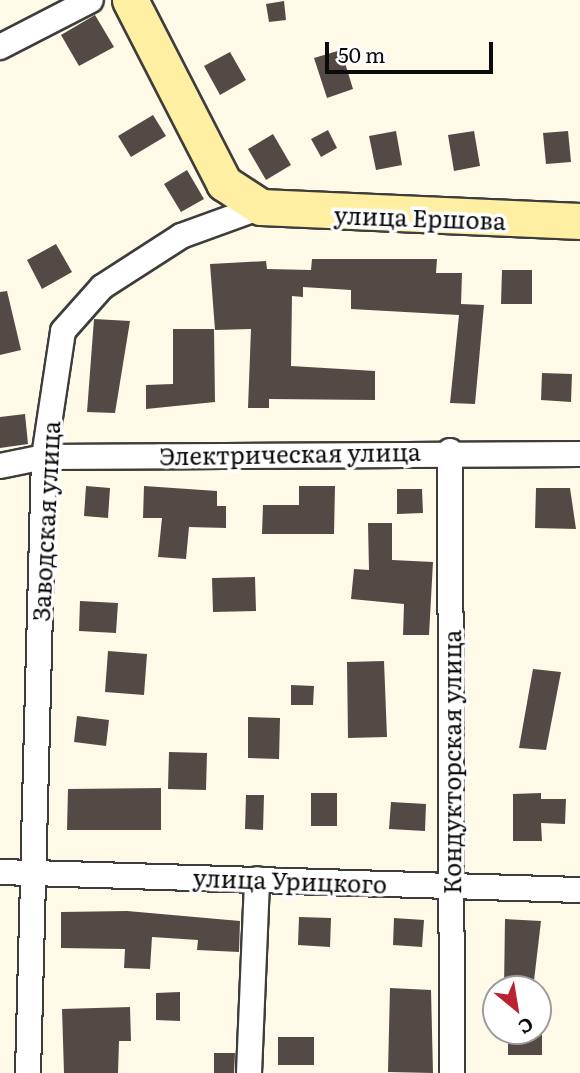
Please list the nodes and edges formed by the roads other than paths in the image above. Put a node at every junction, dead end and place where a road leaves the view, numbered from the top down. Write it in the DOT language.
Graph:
graph roads {
  1 [pos="91,0"];
  2 [pos="130,0"];
  3 [pos="0,47"];
  4 [pos="261,208"];
  5 [pos="580,221"];
  6 [pos="450,451"];
  7 [pos="580,454"];
  8 [pos="44,457"];
  9 [pos="0,466"];
  10 [pos="0,872"];
  11 [pos="30,873"];
  12 [pos="257,879"];
  13 [pos="452,884"];
  14 [pos="580,890"];
  15 [pos="28,1073"];
  16 [pos="248,1073"];
  17 [pos="453,1073"];
  1 -- 3 [label="street"];
  2 -- 4 [label="street"];
  4 -- 5 [label="street, улица Ершова"];
  4 -- 8 [label="street, Заводская улица"];
  6 -- 7 [label="street, Электрическая улица"];
  6 -- 8 [label="street, Электрическая улица"];
  6 -- 13 [label="street, Кондукторская улица"];
  8 -- 9 [label="street, Электрическая улица"];
  8 -- 11 [label="street, Заводская улица"];
  10 -- 11 [label="street, улица Урицкого"];
  11 -- 12 [label="street, улица Урицкого"];
  11 -- 15 [label="street, Заводская улица"];
  12 -- 13 [label="street, улица Урицкого"];
  12 -- 16 [label="street"];
  13 -- 14 [label="street, улица Урицкого"];
  13 -- 17 [label="street, Кондукторская улица"];
}
